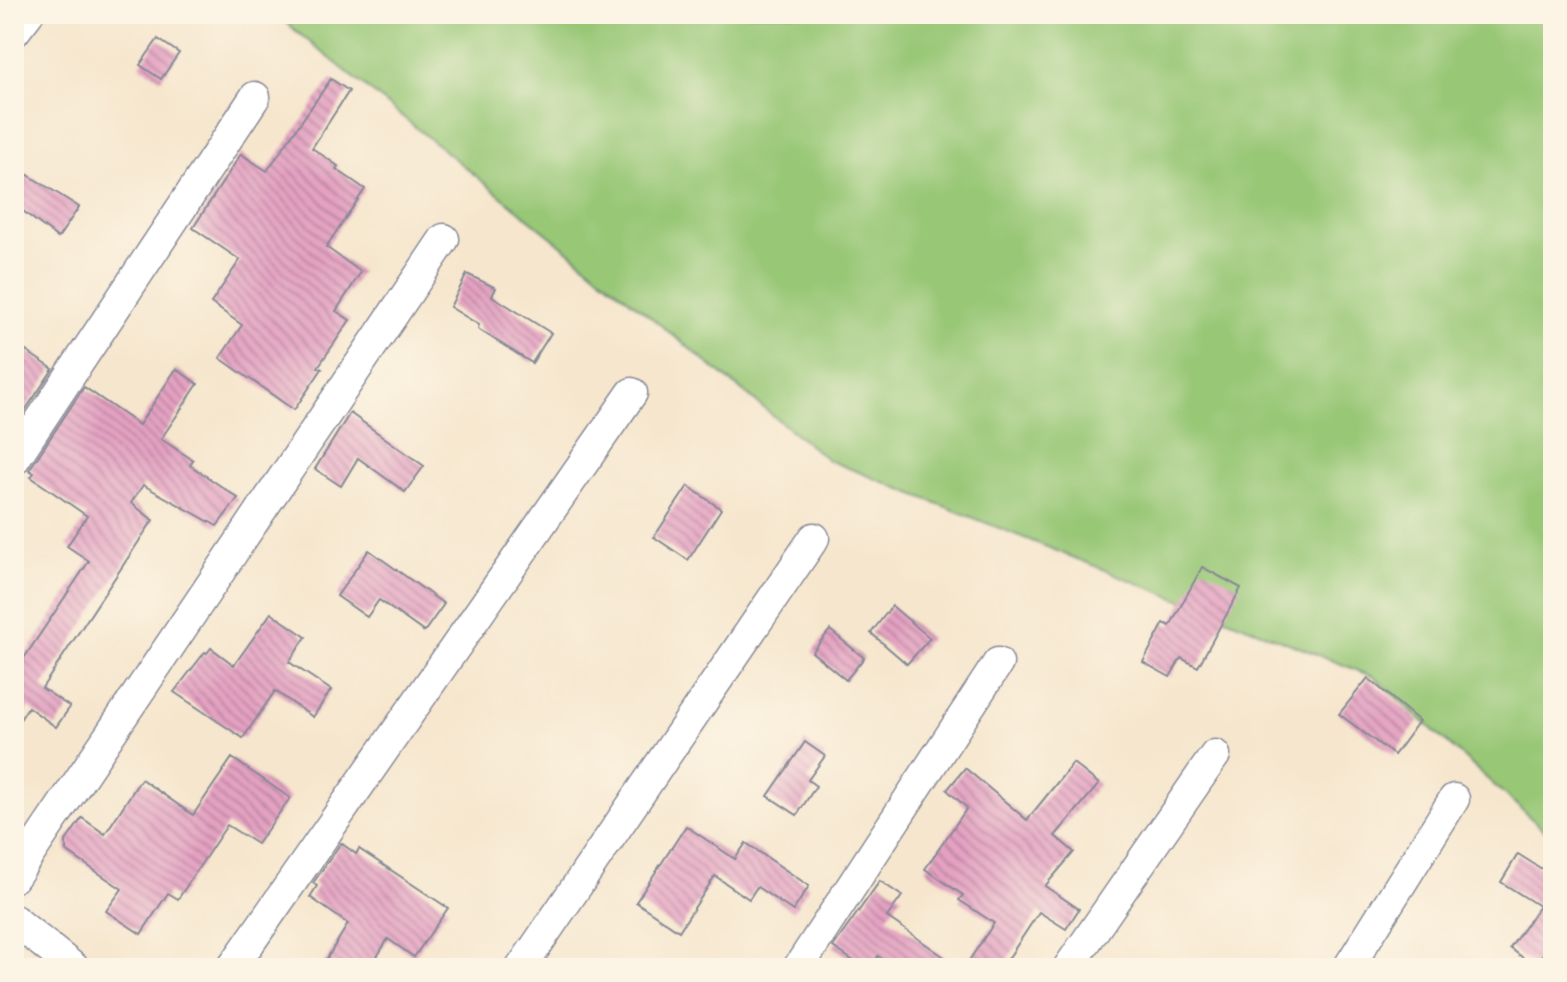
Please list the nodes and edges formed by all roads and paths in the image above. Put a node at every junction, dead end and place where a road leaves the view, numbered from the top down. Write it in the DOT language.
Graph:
graph roads {
  1 [pos="28,14"];
  2 [pos="14,32"];
  3 [pos="255,97"];
  4 [pos="444,239"];
  5 [pos="632,393"];
  6 [pos="14,460"];
  7 [pos="814,538"];
  8 [pos="998,663"];
  9 [pos="1215,755"];
  10 [pos="1454,799"];
  11 [pos="14,877"];
  12 [pos="14,920"];
  13 [pos="74,968"];
  14 [pos="232,968"];
  15 [pos="521,968"];
  16 [pos="798,968"];
  17 [pos="1068,968"];
  18 [pos="1348,968"];
  1 -- 2 [label="street"];
  3 -- 6 [label="street"];
  4 -- 11 [label="street"];
  5 -- 14 [label="street"];
  7 -- 15 [label="street"];
  8 -- 16 [label="street"];
  9 -- 17 [label="street"];
  10 -- 18 [label="street"];
  12 -- 13 [label="street"];
}
